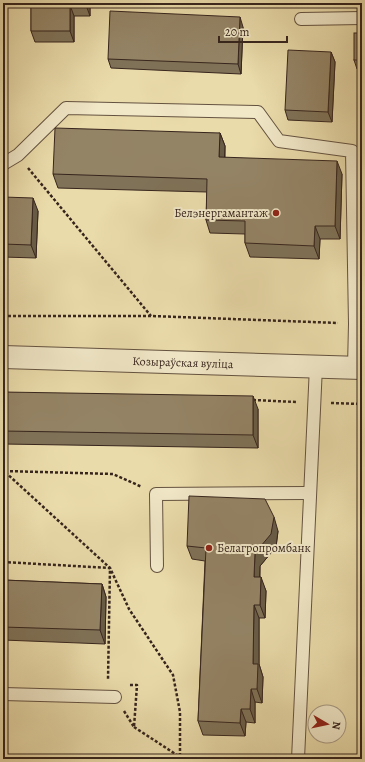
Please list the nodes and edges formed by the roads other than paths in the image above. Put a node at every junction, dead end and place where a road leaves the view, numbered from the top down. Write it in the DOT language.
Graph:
graph roads {
  1 [pos="362,18"];
  2 [pos="301,19"];
  3 [pos="3,164"];
  4 [pos="3,357"];
  5 [pos="316,366"];
  6 [pos="358,368"];
  7 [pos="309,494"];
  8 [pos="157,566"];
  9 [pos="3,694"];
  10 [pos="115,697"];
  11 [pos="298,759"];
  1 -- 2 [label="lane"];
  3 -- 6 [label="lane"];
  4 -- 5 [label="street, Козыраўская вуліца"];
  5 -- 6 [label="street, Козыраўская вуліца"];
  5 -- 7 [label="lane"];
  7 -- 8 [label="lane"];
  7 -- 11 [label="lane"];
  9 -- 10 [label="lane"];
}
